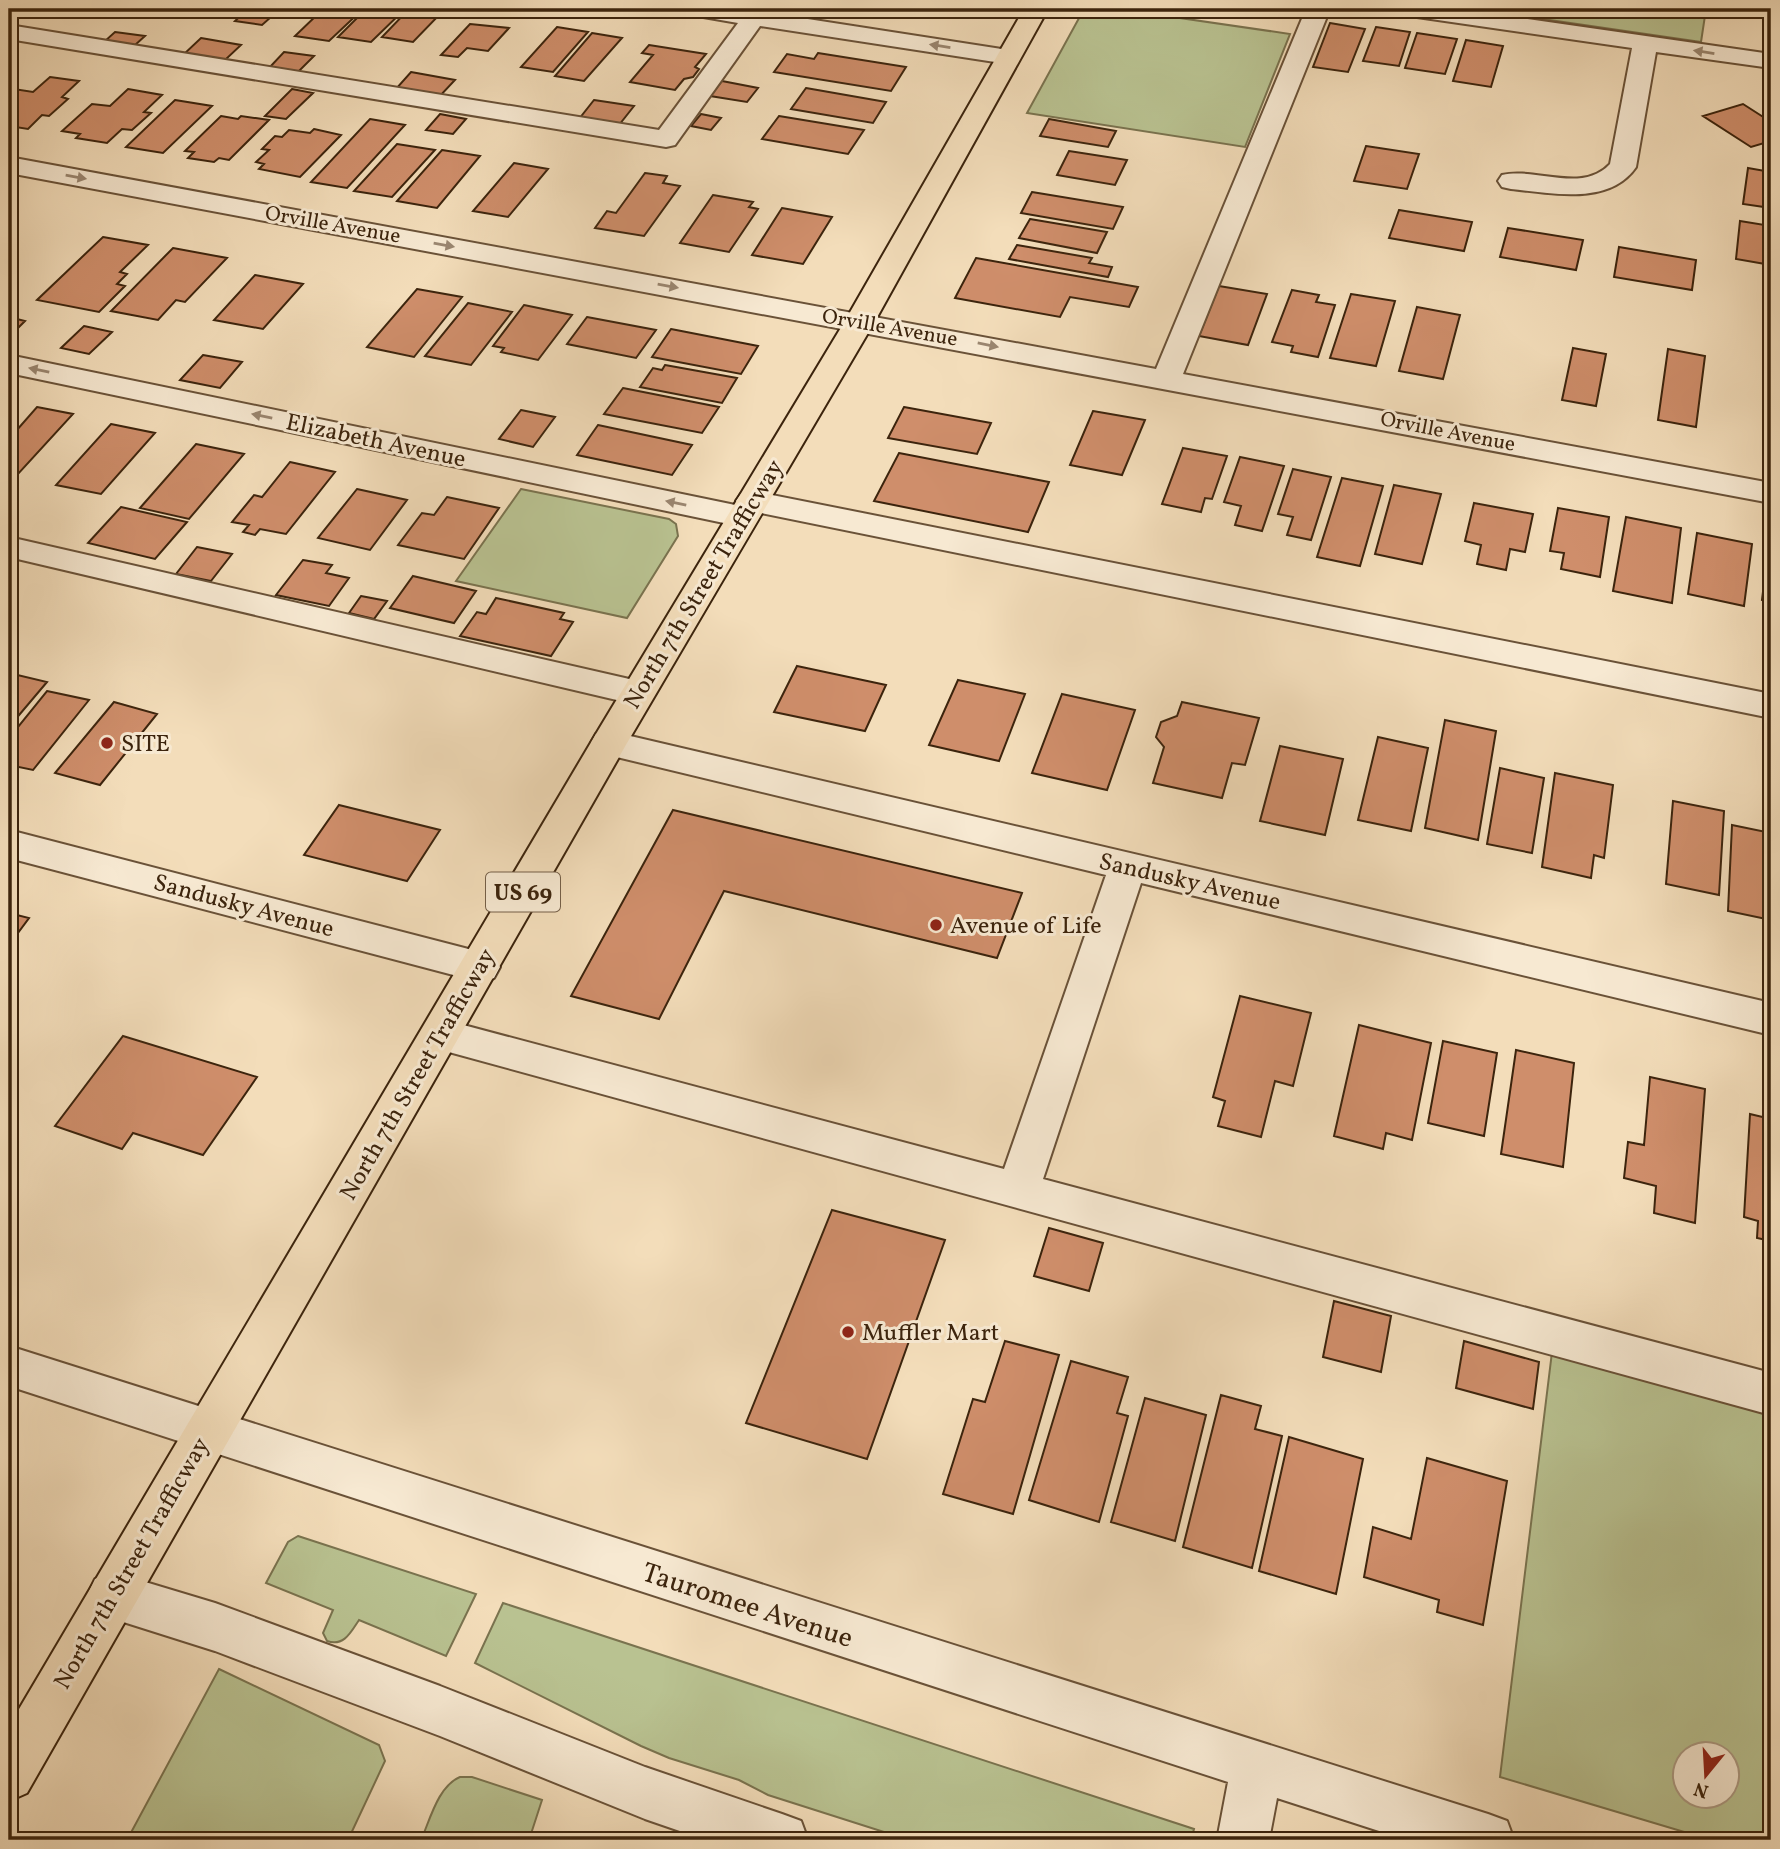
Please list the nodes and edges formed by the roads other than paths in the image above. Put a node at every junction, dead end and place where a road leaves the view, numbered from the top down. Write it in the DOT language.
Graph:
graph roads {
  1 [pos="695,9"];
  2 [pos="1036,9"];
  3 [pos="1318,9"];
  4 [pos="1410,9"];
  5 [pos="757,13"];
  6 [pos="9,32"];
  7 [pos="1645,43"];
  8 [pos="1008,57"];
  9 [pos="1771,61"];
  10 [pos="9,164"];
  11 [pos="1511,181"];
  12 [pos="860,321"];
  13 [pos="9,364"];
  14 [pos="1167,378"];
  15 [pos="1771,493"];
  16 [pos="748,509"];
  17 [pos="9,547"];
  18 [pos="638,693"];
  19 [pos="1771,706"];
  20 [pos="609,743"];
  21 [pos="9,844"];
  22 [pos="1128,866"];
  23 [pos="480,967"];
  24 [pos="1771,1019"];
  25 [pos="441,1035"];
  26 [pos="1018,1190"];
  27 [pos="9,1366"];
  28 [pos="1771,1394"];
  29 [pos="207,1430"];
  30 [pos="112,1596"];
  31 [pos="1257,1766"];
  32 [pos="9,1775"];
  33 [pos="782,1840"];
  34 [pos="1243,1840"];
  35 [pos="1488,1840"];
  1 -- 5 [label="street"];
  2 -- 8 [label="main road, North 7th Street Trafficway / US 69"];
  3 -- 14 [label="street"];
  4 -- 7 [label="street"];
  5 -- 6 [label="street"];
  8 -- 5 [label="street, one-way"];
  9 -- 7 [label="street, one-way"];
  7 -- 11 [label="street"];
  8 -- 12 [label="main road, North 7th Street Trafficway / US 69"];
  10 -- 12 [label="street, Orville Avenue, one-way"];
  12 -- 14 [label="street, Orville Avenue, one-way"];
  12 -- 16 [label="main road, North 7th Street Trafficway / US 69"];
  16 -- 13 [label="street, Elizabeth Avenue, one-way"];
  14 -- 15 [label="street, Orville Avenue"];
  16 -- 18 [label="main road, North 7th Street Trafficway / US 69"];
  16 -- 19 [label="street, Elizabeth Avenue"];
  17 -- 18 [label="street"];
  18 -- 20 [label="main road, North 7th Street Trafficway / US 69"];
  20 -- 22 [label="street, Sandusky Avenue"];
  20 -- 23 [label="main road, North 7th Street Trafficway / US 69"];
  21 -- 23 [label="street, Sandusky Avenue"];
  22 -- 24 [label="street, Sandusky Avenue"];
  22 -- 26 [label="street"];
  23 -- 25 [label="main road, North 7th Street Trafficway / US 69"];
  25 -- 26 [label="street"];
  25 -- 29 [label="main road, North 7th Street Trafficway / US 69"];
  26 -- 28 [label="street"];
  27 -- 29 [label="street, Tauromee Avenue"];
  29 -- 30 [label="main road, North 7th Street Trafficway / US 69"];
  29 -- 31 [label="street, Tauromee Avenue"];
  30 -- 32 [label="main road, North 7th Street Trafficway / US 69"];
  30 -- 33 [label="street"];
  31 -- 34 [label="street"];
  31 -- 35 [label="street, Tauromee Avenue"];
}
